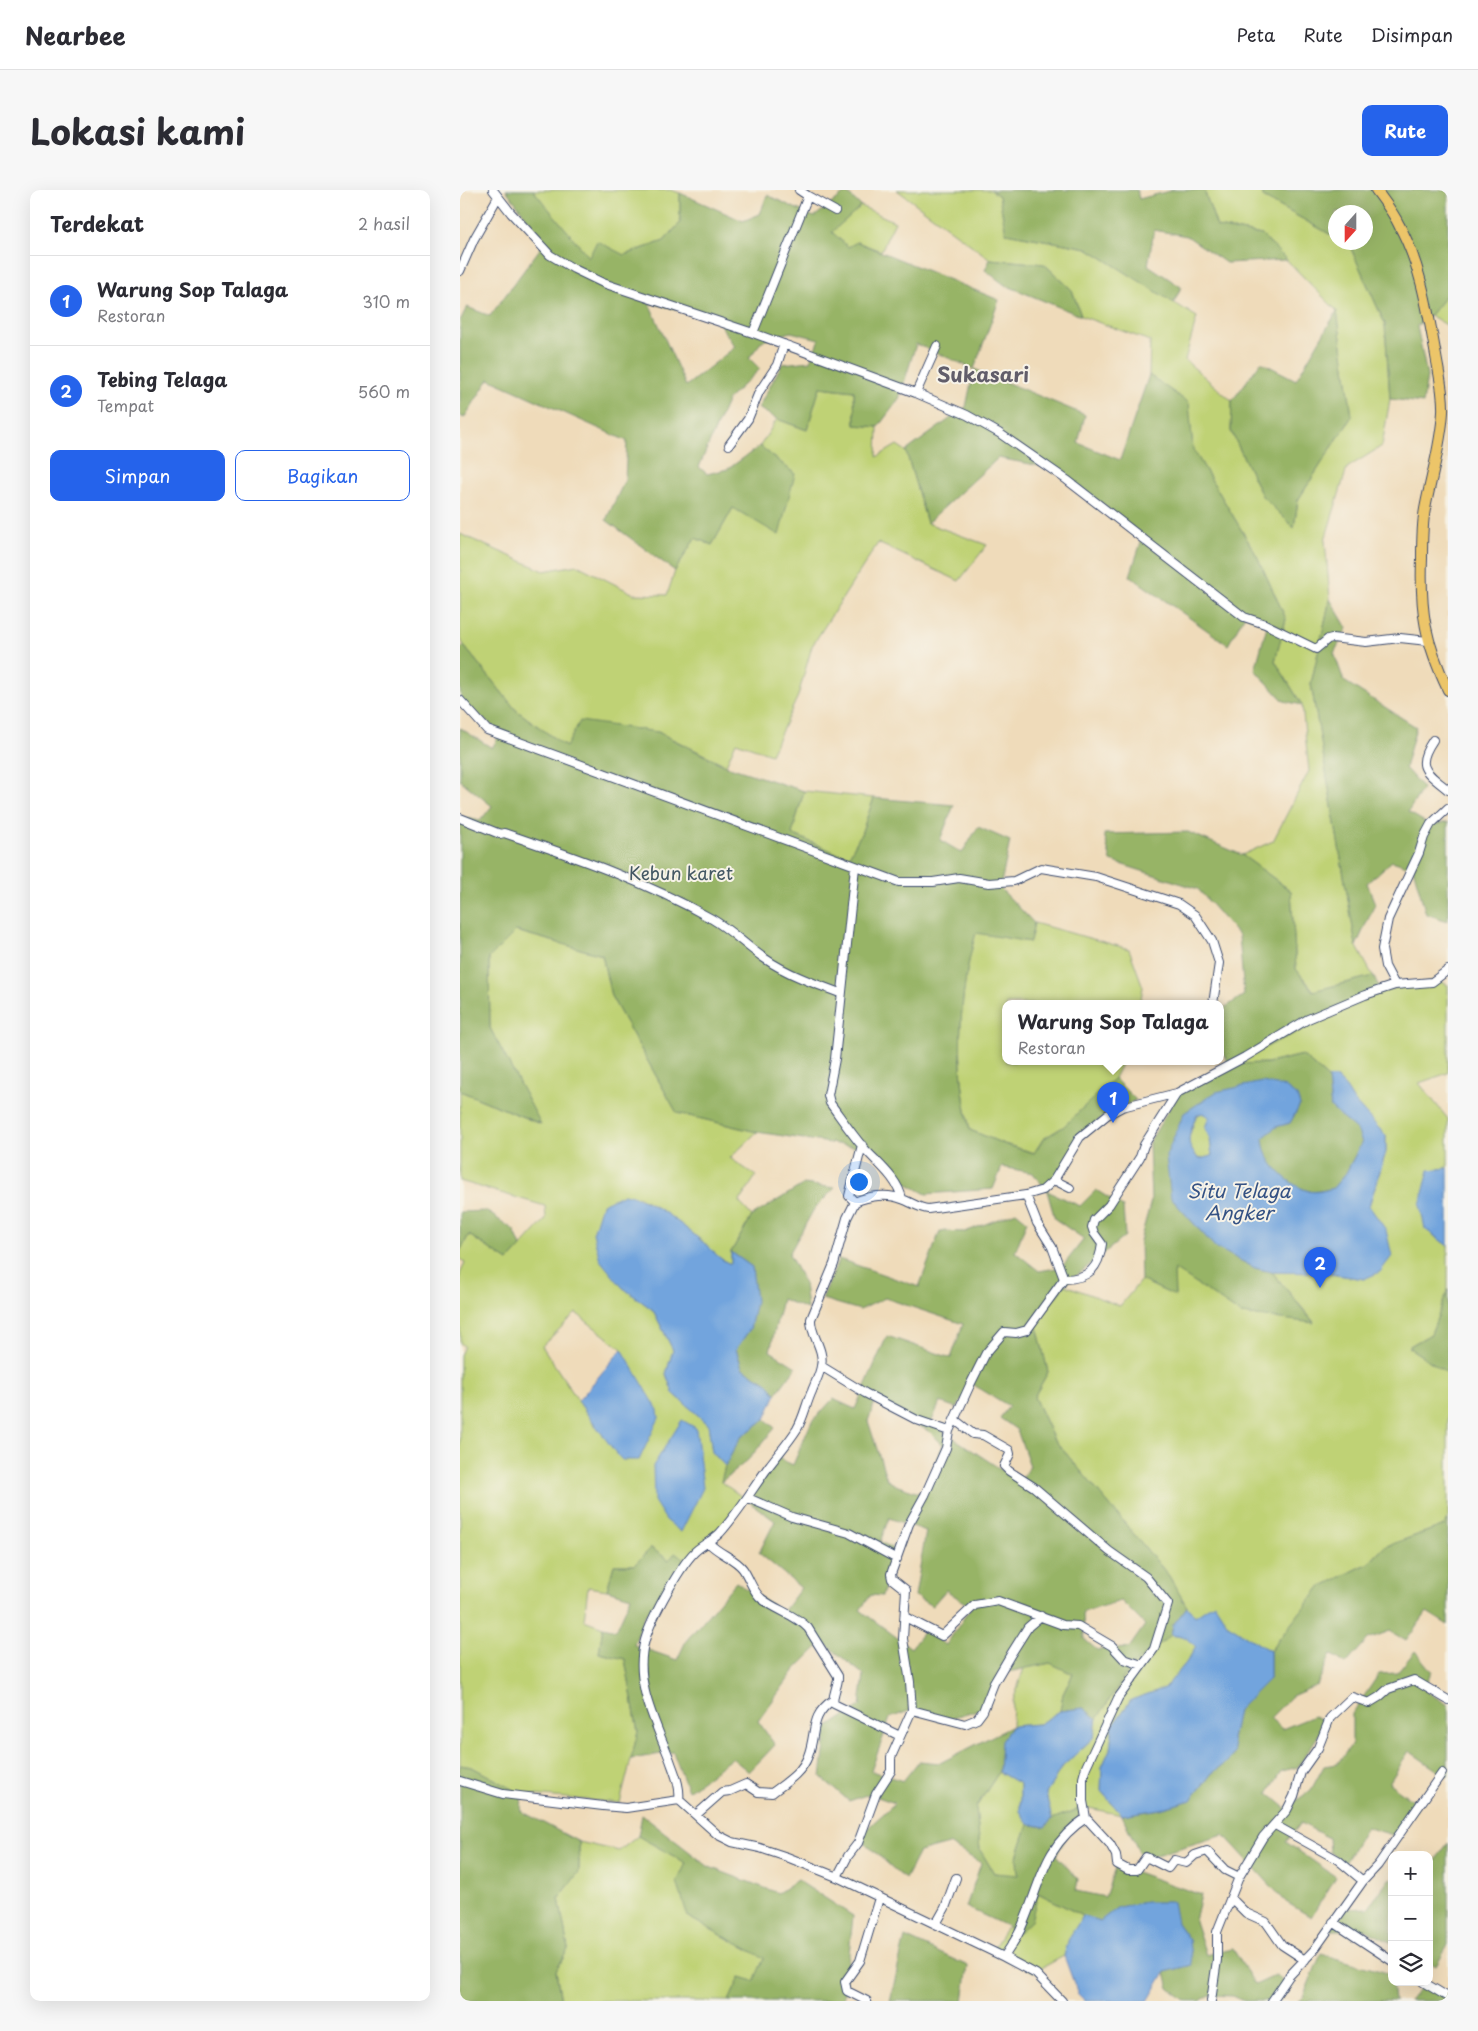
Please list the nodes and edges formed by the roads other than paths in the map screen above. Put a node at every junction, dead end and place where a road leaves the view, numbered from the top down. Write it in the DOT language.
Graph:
graph roads {
  1 [pos="493,190"];
  2 [pos="799,190"];
  3 [pos="1376,190"];
  4 [pos="808,196"];
  5 [pos="498,197"];
  6 [pos="836,211"];
  7 [pos="460,271"];
  8 [pos="753,332"];
  9 [pos="784,344"];
  10 [pos="937,346"];
  11 [pos="916,393"];
  12 [pos="729,446"];
  13 [pos="1428,641"];
  14 [pos="1448,690"];
  15 [pos="460,700"];
  16 [pos="1433,740"];
  17 [pos="1447,786"];
  18 [pos="1448,808"];
  19 [pos="460,818"];
  20 [pos="855,867"];
  21 [pos="1448,970"];
  22 [pos="1396,985"];
  23 [pos="840,993"];
  24 [pos="1214,1000"];
  25 [pos="1224,1063"];
  26 [pos="1220,1065"];
  27 [pos="1177,1093"];
  28 [pos="862,1145"];
  29 [pos="1054,1180"];
  30 [pos="1070,1188"];
  31 [pos="1026,1195"];
  32 [pos="902,1199"];
  33 [pos="854,1202"];
  34 [pos="1064,1279"];
  35 [pos="821,1366"];
  36 [pos="955,1420"];
  37 [pos="949,1431"];
  38 [pos="748,1498"];
  39 [pos="709,1543"];
  40 [pos="897,1559"];
  41 [pos="905,1616"];
  42 [pos="1040,1616"];
  43 [pos="1142,1665"];
  44 [pos="833,1700"];
  45 [pos="1448,1700"];
  46 [pos="912,1710"];
  47 [pos="900,1736"];
  48 [pos="1442,1773"];
  49 [pos="460,1781"];
  50 [pos="679,1800"];
  51 [pos="696,1815"];
  52 [pos="1086,1818"];
  53 [pos="1275,1825"];
  54 [pos="837,1877"];
  55 [pos="1239,1877"];
  56 [pos="956,1878"];
  57 [pos="1363,1881"];
  58 [pos="879,1898"];
  59 [pos="1230,1899"];
  60 [pos="1333,1922"];
  61 [pos="936,1924"];
  62 [pos="1004,1956"];
  63 [pos="1388,1959"];
  64 [pos="1305,1960"];
  65 [pos="1430,1986"];
  66 [pos="1448,1997"];
  67 [pos="867,2001"];
  68 [pos="1062,2001"];
  69 [pos="1211,2001"];
  70 [pos="1272,2001"];
  1 -- 5 [label="street"];
  2 -- 4 [label="street"];
  3 -- 13 [label="main road"];
  4 -- 6 [label="street"];
  4 -- 8 [label="street"];
  5 -- 7 [label="street"];
  5 -- 8 [label="street"];
  8 -- 9 [label="street"];
  9 -- 11 [label="street"];
  9 -- 12 [label="street"];
  10 -- 11 [label="street"];
  11 -- 13 [label="street"];
  13 -- 14 [label="main road"];
  15 -- 20 [label="street"];
  16 -- 17 [label="street"];
  18 -- 22 [label="street"];
  19 -- 23 [label="street"];
  20 -- 23 [label="street"];
  20 -- 24 [label="street"];
  21 -- 22 [label="street"];
  22 -- 25 [label="street"];
  23 -- 28 [label="street"];
  26 -- 27 [label="street"];
  27 -- 29 [label="street"];
  27 -- 34 [label="street"];
  28 -- 32 [label="street"];
  28 -- 33 [label="street"];
  29 -- 30 [label="street"];
  29 -- 31 [label="street"];
  31 -- 32 [label="street"];
  31 -- 34 [label="street"];
  32 -- 33 [label="street"];
  33 -- 35 [label="street"];
  34 -- 36 [label="street"];
  35 -- 37 [label="street"];
  35 -- 38 [label="street"];
  36 -- 37 [label="street"];
  36 -- 43 [label="street"];
  37 -- 40 [label="street"];
  38 -- 39 [label="street"];
  38 -- 40 [label="street"];
  39 -- 44 [label="street"];
  39 -- 50 [label="street"];
  40 -- 41 [label="street"];
  41 -- 42 [label="street"];
  41 -- 46 [label="street"];
  42 -- 43 [label="street"];
  42 -- 46 [label="street"];
  43 -- 52 [label="street"];
  44 -- 47 [label="street"];
  44 -- 51 [label="street"];
  45 -- 53 [label="street"];
  46 -- 47 [label="street"];
  47 -- 54 [label="street"];
  48 -- 57 [label="street"];
  49 -- 50 [label="street"];
  50 -- 51 [label="street"];
  51 -- 54 [label="street"];
  52 -- 55 [label="street"];
  52 -- 62 [label="street"];
  53 -- 55 [label="street"];
  53 -- 57 [label="street"];
  54 -- 58 [label="street"];
  55 -- 59 [label="street"];
  56 -- 61 [label="street"];
  57 -- 60 [label="street"];
  58 -- 61 [label="street"];
  58 -- 67 [label="street"];
  59 -- 64 [label="street"];
  59 -- 69 [label="street"];
  60 -- 63 [label="street"];
  60 -- 64 [label="street"];
  61 -- 62 [label="street"];
  62 -- 68 [label="street"];
  64 -- 70 [label="street"];
  65 -- 66 [label="street"];
}
